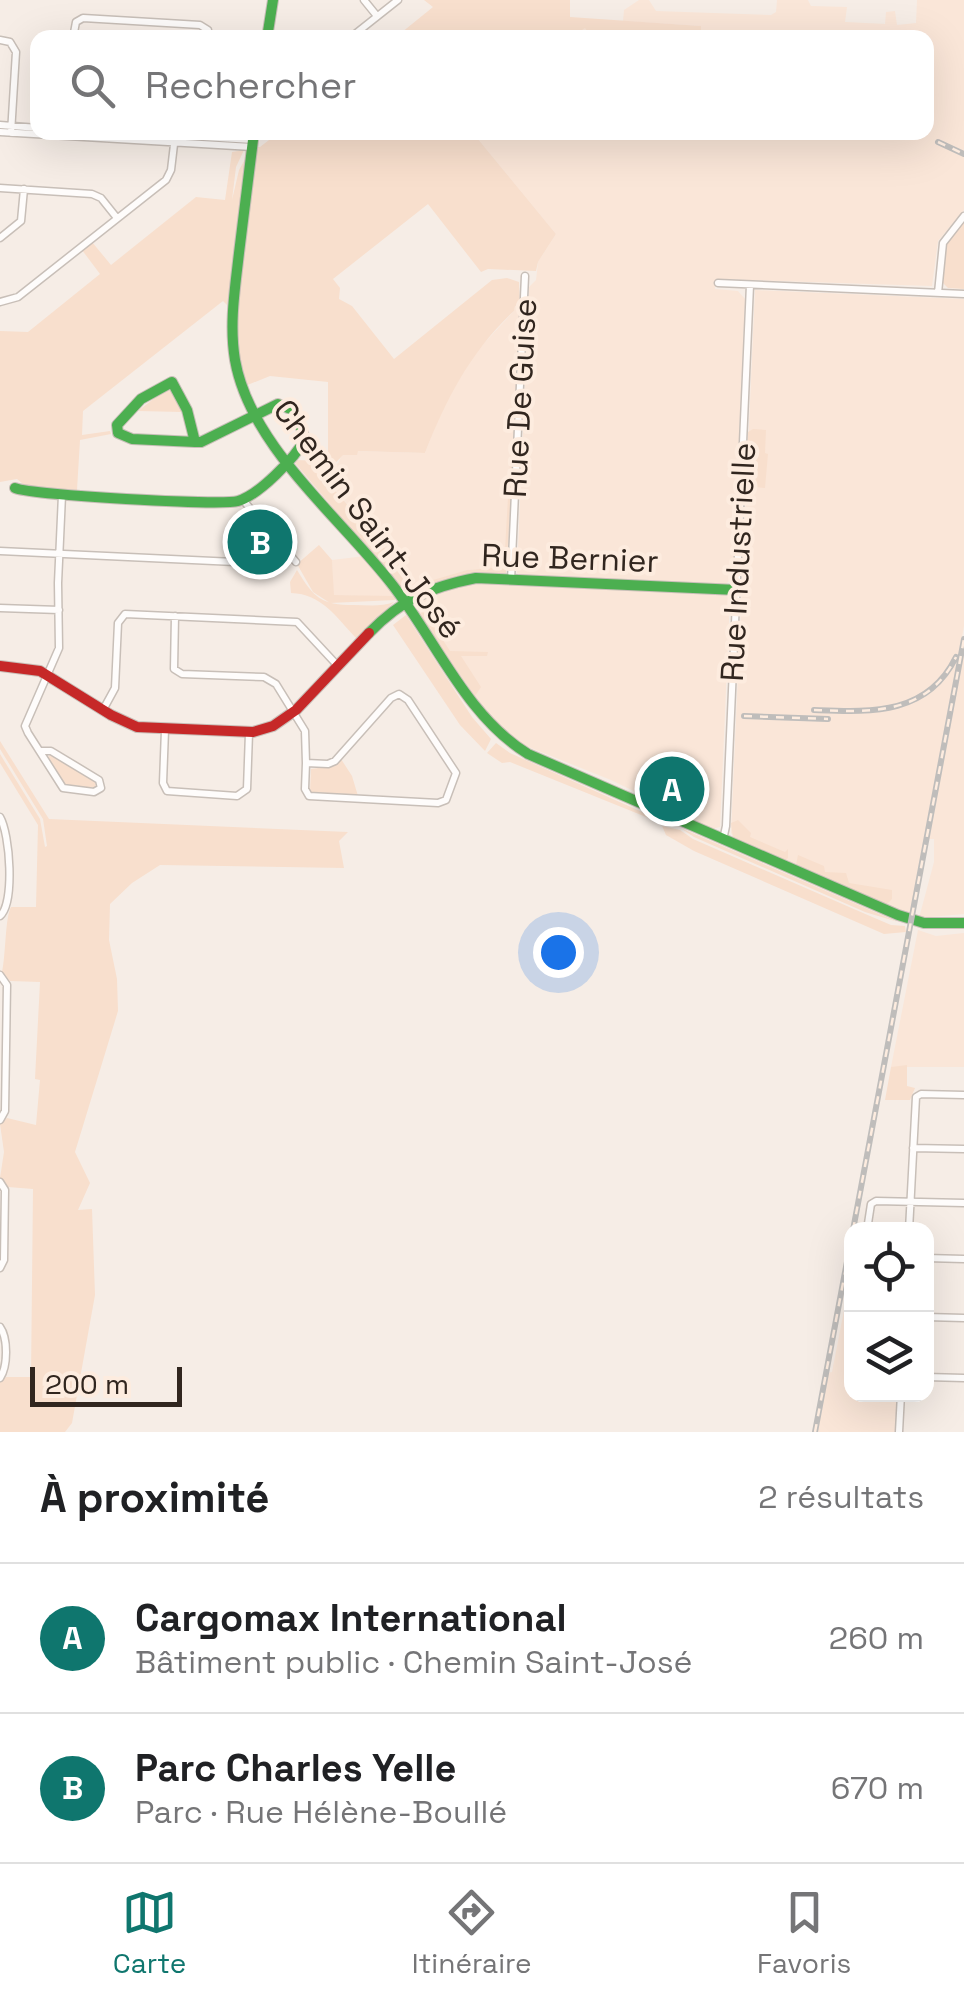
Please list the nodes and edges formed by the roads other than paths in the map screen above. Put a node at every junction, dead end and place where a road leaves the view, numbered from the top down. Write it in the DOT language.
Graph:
graph roads {
  1 [pos="273,0"];
  2 [pos="364,0"];
  3 [pos="398,0"];
  4 [pos="377,16"];
  5 [pos="74,30"];
  6 [pos="208,30"];
  7 [pos="268,30"];
  8 [pos="360,30"];
  9 [pos="0,40"];
  10 [pos="0,129"];
  11 [pos="30,129"];
  12 [pos="12,130"];
  13 [pos="30,131"];
  14 [pos="175,140"];
  15 [pos="253,140"];
  16 [pos="0,188"];
  17 [pos="24,190"];
  18 [pos="964,216"];
  19 [pos="117,218"];
  20 [pos="0,238"];
  21 [pos="525,276"];
  22 [pos="718,282"];
  23 [pos="750,285"];
  24 [pos="938,293"];
  25 [pos="964,294"];
  26 [pos="0,302"];
  27 [pos="254,415"];
  28 [pos="195,442"];
  29 [pos="287,462"];
  30 [pos="15,488"];
  31 [pos="62,495"];
  32 [pos="242,500"];
  33 [pos="282,546"];
  34 [pos="0,551"];
  35 [pos="59,554"];
  36 [pos="296,562"];
  37 [pos="512,580"];
  38 [pos="737,590"];
  39 [pos="405,602"];
  40 [pos="0,608"];
  41 [pos="59,610"];
  42 [pos="175,616"];
  43 [pos="336,665"];
  44 [pos="0,666"];
  45 [pos="49,676"];
  46 [pos="104,710"];
  47 [pos="294,712"];
  48 [pos="166,730"];
  49 [pos="249,733"];
  50 [pos="40,751"];
  51 [pos="306,763"];
  52 [pos="0,817"];
  53 [pos="723,840"];
  54 [pos="4,858"];
  55 [pos="0,916"];
  56 [pos="964,920"];
  57 [pos="0,975"];
  58 [pos="3,1033"];
  59 [pos="3,1064"];
  60 [pos="964,1095"];
  61 [pos="0,1120"];
  62 [pos="914,1148"];
  63 [pos="964,1149"];
  64 [pos="0,1182"];
  65 [pos="910,1202"];
  66 [pos="964,1203"];
  67 [pos="868,1222"];
  68 [pos="909,1222"];
  69 [pos="934,1258"];
  70 [pos="964,1259"];
  71 [pos="0,1268"];
  72 [pos="934,1318"];
  73 [pos="964,1318"];
  74 [pos="0,1327"];
  75 [pos="934,1377"];
  76 [pos="0,1378"];
  77 [pos="964,1378"];
  78 [pos="901,1402"];
  79 [pos="899,1432"];
  1 -- 7 [label="street"];
  2 -- 4 [label="street"];
  3 -- 4 [label="street"];
  4 -- 8 [label="street"];
  5 -- 6 [label="street"];
  9 -- 12 [label="street"];
  10 -- 12 [label="street"];
  11 -- 12 [label="street"];
  12 -- 13 [label="street"];
  14 -- 19 [label="street"];
  15 -- 27 [label="street, Chemin Saint-José"];
  16 -- 17 [label="street"];
  17 -- 19 [label="street"];
  17 -- 20 [label="street"];
  18 -- 24 [label="street"];
  19 -- 26 [label="street"];
  21 -- 37 [label="street, Rue De Guise"];
  22 -- 23 [label="street"];
  23 -- 24 [label="street"];
  23 -- 38 [label="street, Rue Industrielle"];
  24 -- 25 [label="street"];
  27 -- 28 [label="street"];
  27 -- 29 [label="street, Chemin Saint-José"];
  27 -- 29 [label="street"];
  28 -- 28 [label="street"];
  29 -- 32 [label="street"];
  29 -- 39 [label="street, Chemin Saint-José"];
  30 -- 31 [label="street"];
  31 -- 32 [label="street"];
  31 -- 35 [label="street"];
  32 -- 33 [label="street"];
  33 -- 35 [label="street"];
  33 -- 36 [label="street"];
  34 -- 35 [label="street"];
  35 -- 41 [label="street"];
  37 -- 38 [label="street, Rue Bernier"];
  37 -- 39 [label="street, Rue Bernier"];
  38 -- 53 [label="street, Rue Industrielle"];
  39 -- 43 [label="street, Rue Bernier"];
  39 -- 53 [label="street, Chemin Saint-José"];
  40 -- 41 [label="street"];
  41 -- 45 [label="street"];
  42 -- 43 [label="street"];
  42 -- 46 [label="street"];
  42 -- 47 [label="street"];
  43 -- 47 [label="street, Rue Bernier"];
  44 -- 45 [label="street"];
  45 -- 46 [label="street"];
  45 -- 50 [label="street"];
  46 -- 48 [label="street"];
  47 -- 49 [label="street"];
  47 -- 51 [label="street"];
  48 -- 49 [label="street"];
  48 -- 49 [label="street"];
  50 -- 50 [label="street"];
  51 -- 51 [label="street"];
  52 -- 54 [label="street"];
  53 -- 56 [label="street, Chemin Saint-José"];
  54 -- 55 [label="street"];
  57 -- 58 [label="street"];
  58 -- 59 [label="street"];
  59 -- 61 [label="street"];
  60 -- 62 [label="street"];
  62 -- 63 [label="street"];
  62 -- 65 [label="street"];
  64 -- 71 [label="street"];
  65 -- 66 [label="street"];
  65 -- 67 [label="street"];
  65 -- 68 [label="street"];
  69 -- 70 [label="street"];
  72 -- 73 [label="street"];
  74 -- 76 [label="street"];
  75 -- 77 [label="street"];
  78 -- 79 [label="street"];
}
